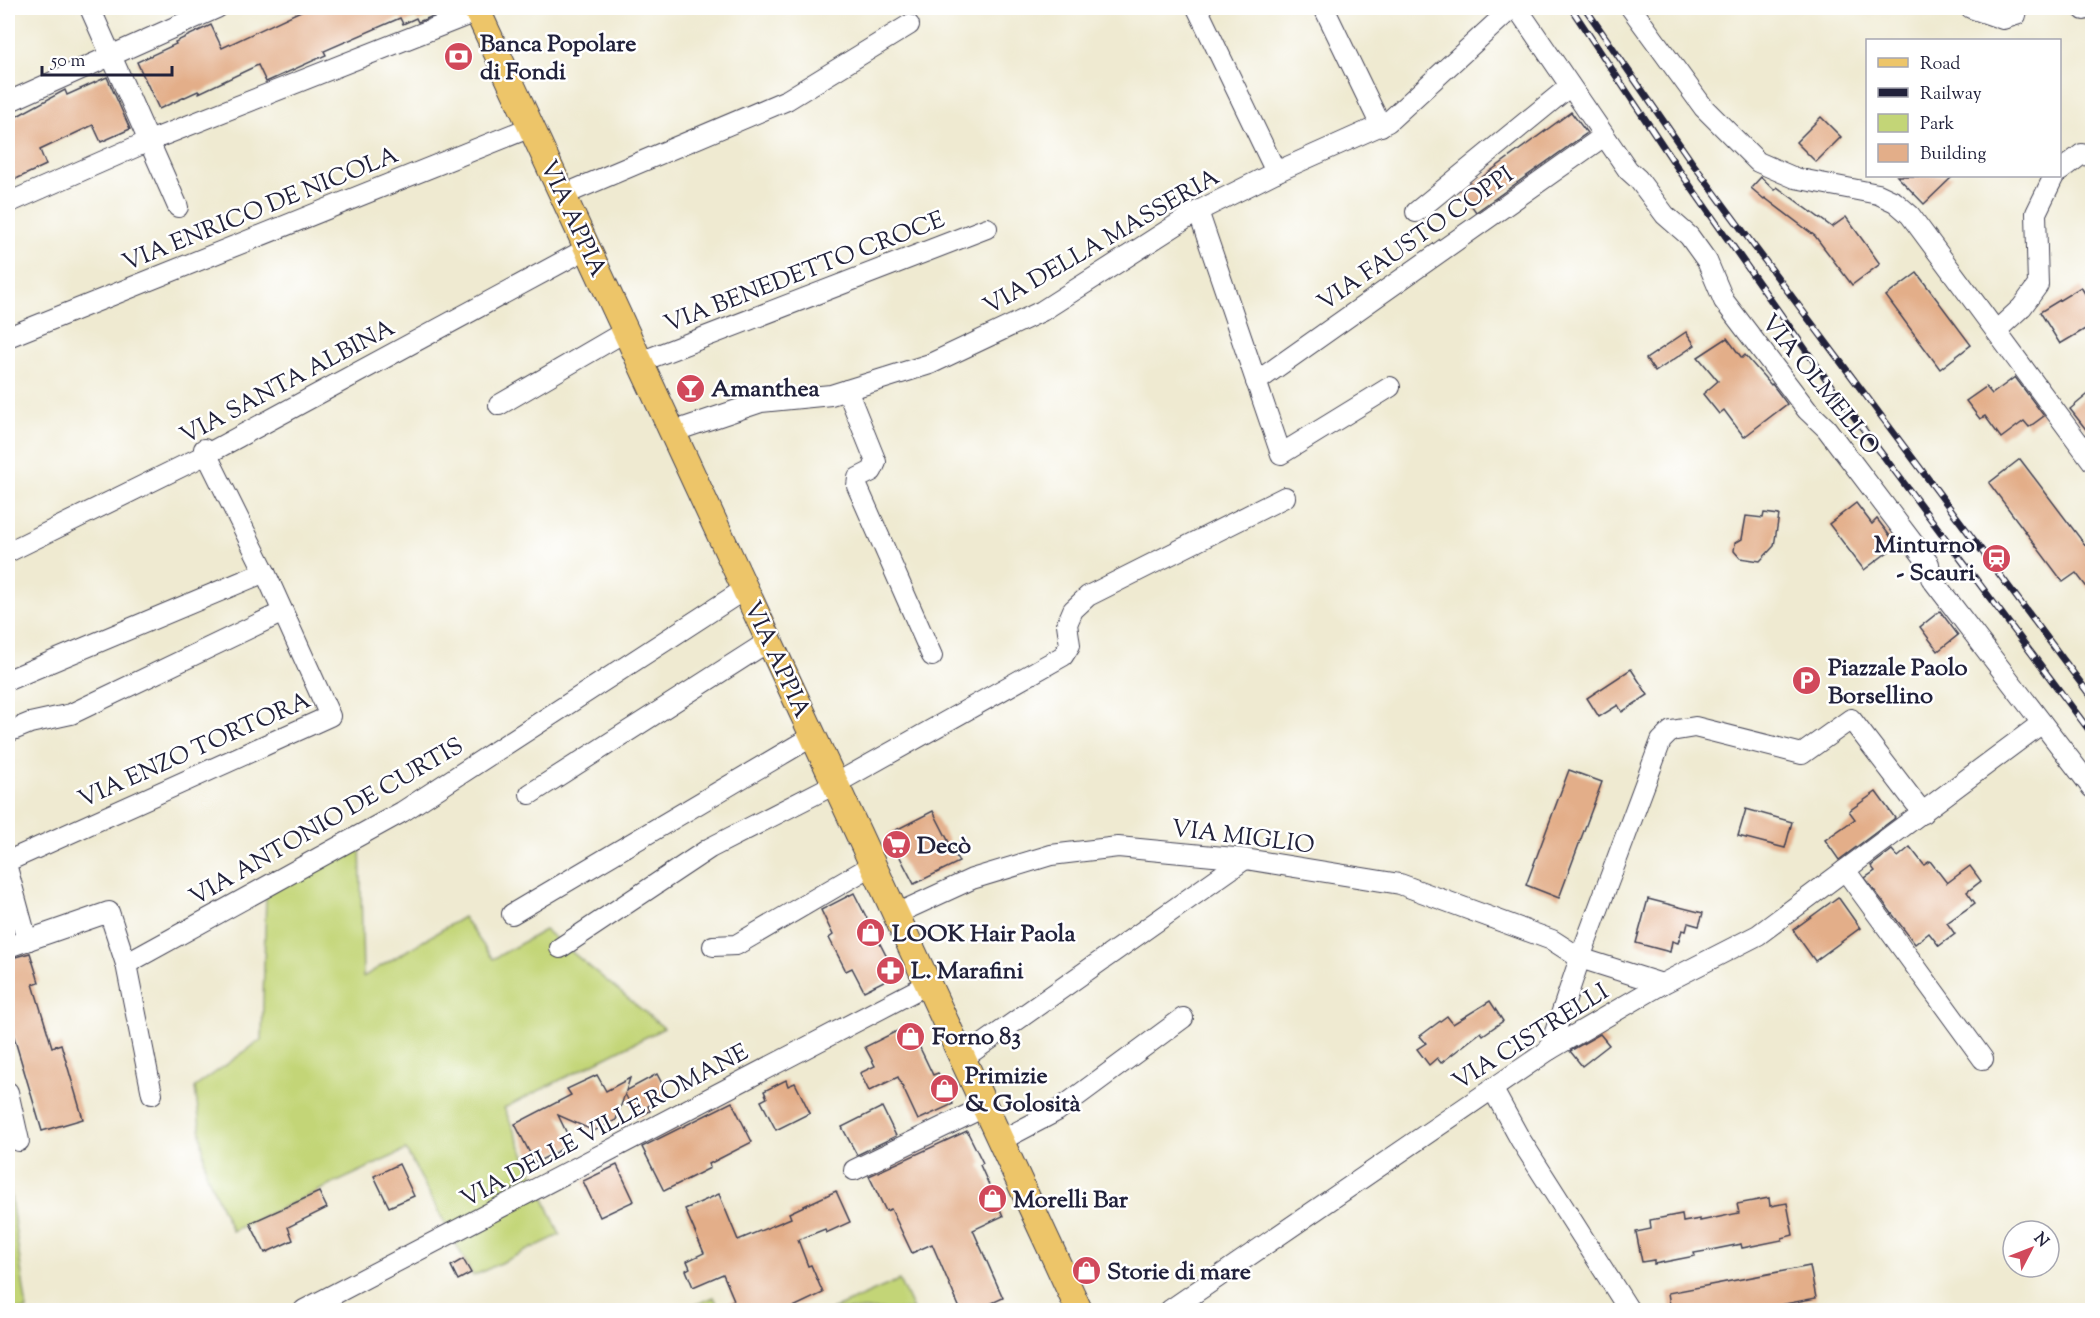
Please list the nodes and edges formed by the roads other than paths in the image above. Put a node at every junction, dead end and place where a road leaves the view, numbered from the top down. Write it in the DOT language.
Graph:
graph roads {
  1 [pos="90,8"];
  2 [pos="217,8"];
  3 [pos="1197,8"];
  4 [pos="1324,8"];
  5 [pos="1512,8"];
  6 [pos="1517,8"];
  7 [pos="1631,8"];
  8 [pos="1971,8"];
  9 [pos="2017,8"];
  10 [pos="477,9"];
  11 [pos="909,25"];
  12 [pos="112,55"];
  13 [pos="1570,86"];
  14 [pos="8,102"];
  15 [pos="1381,126"];
  16 [pos="531,127"];
  17 [pos="1604,136"];
  18 [pos="149,141"];
  19 [pos="2092,157"];
  20 [pos="2061,170"];
  21 [pos="1276,172"];
  22 [pos="2054,177"];
  23 [pos="563,195"];
  24 [pos="8,203"];
  25 [pos="178,207"];
  26 [pos="1198,211"];
  27 [pos="1416,212"];
  28 [pos="987,228"];
  29 [pos="588,248"];
  30 [pos="626,331"];
  31 [pos="1996,332"];
  32 [pos="8,337"];
  33 [pos="640,362"];
  34 [pos="1256,382"];
  35 [pos="1390,387"];
  36 [pos="847,390"];
  37 [pos="499,405"];
  38 [pos="672,432"];
  39 [pos="205,451"];
  40 [pos="2092,461"];
  41 [pos="1285,497"];
  42 [pos="8,552"];
  43 [pos="265,572"];
  44 [pos="745,590"];
  45 [pos="283,612"];
  46 [pos="769,641"];
  47 [pos="932,656"];
  48 [pos="8,680"];
  49 [pos="2042,723"];
  50 [pos="8,732"];
  51 [pos="813,736"];
  52 [pos="835,784"];
  53 [pos="2092,788"];
  54 [pos="530,795"];
  55 [pos="1923,813"];
  56 [pos="1245,859"];
  57 [pos="8,861"];
  58 [pos="873,865"];
  59 [pos="1845,870"];
  60 [pos="8,871"];
  61 [pos="513,914"];
  62 [pos="896,914"];
  63 [pos="27,942"];
  64 [pos="713,946"];
  65 [pos="8,947"];
  66 [pos="560,948"];
  67 [pos="1580,958"];
  68 [pos="126,964"];
  69 [pos="928,984"];
  70 [pos="1662,984"];
  71 [pos="1183,1018"];
  72 [pos="1549,1050"];
  73 [pos="962,1059"];
  74 [pos="1983,1059"];
  75 [pos="1492,1088"];
  76 [pos="8,1092"];
  77 [pos="152,1095"];
  78 [pos="984,1107"];
  79 [pos="19,1141"];
  80 [pos="1000,1141"];
  81 [pos="854,1170"];
  82 [pos="304,1311"];
  83 [pos="1078,1311"];
  84 [pos="1170,1311"];
  85 [pos="1629,1311"];
  1 -- 12 [label="street"];
  2 -- 12 [label="street"];
  3 -- 21 [label="street"];
  4 -- 15 [label="street"];
  5 -- 15 [label="street, VIA DELLA MASSERIA"];
  6 -- 13 [label="street, VIA OLMELLO"];
  7 -- 31 [label="street"];
  8 -- 9 [label="street"];
  10 -- 16 [label="main road, VIA APPIA"];
  10 -- 18 [label="street"];
  11 -- 23 [label="street"];
  12 -- 14 [label="street"];
  12 -- 18 [label="street"];
  13 -- 17 [label="street, VIA OLMELLO"];
  13 -- 27 [label="street"];
  15 -- 21 [label="street, VIA DELLA MASSERIA"];
  16 -- 23 [label="main road, VIA APPIA"];
  16 -- 32 [label="street, VIA ENRICO DE NICOLA"];
  17 -- 34 [label="street, VIA FAUSTO COPPI"];
  17 -- 49 [label="street, VIA OLMELLO"];
  18 -- 24 [label="street"];
  18 -- 25 [label="street"];
  19 -- 20 [label="street"];
  21 -- 26 [label="street, VIA DELLA MASSERIA"];
  22 -- 31 [label="street"];
  23 -- 29 [label="main road, VIA APPIA"];
  26 -- 34 [label="street"];
  26 -- 36 [label="street, VIA DELLA MASSERIA"];
  28 -- 33 [label="street, VIA BENEDETTO CROCE"];
  29 -- 30 [label="main road, VIA APPIA"];
  29 -- 39 [label="street, VIA SANTA ALBINA"];
  30 -- 33 [label="main road, VIA APPIA"];
  30 -- 37 [label="street"];
  31 -- 40 [label="street"];
  33 -- 38 [label="main road, VIA APPIA"];
  34 -- 35 [label="street"];
  36 -- 38 [label="street, VIA DELLA MASSERIA"];
  36 -- 47 [label="street"];
  38 -- 44 [label="main road, VIA APPIA"];
  39 -- 42 [label="street, VIA SANTA ALBINA"];
  39 -- 43 [label="street, VIA ENZO TORTORA"];
  41 -- 52 [label="street"];
  43 -- 45 [label="street, VIA ENZO TORTORA"];
  43 -- 48 [label="street"];
  44 -- 46 [label="main road, VIA APPIA"];
  44 -- 68 [label="street, VIA ANTONIO DE CURTIS"];
  45 -- 50 [label="street"];
  45 -- 57 [label="street, VIA ENZO TORTORA"];
  46 -- 51 [label="main road, VIA APPIA"];
  46 -- 54 [label="street"];
  49 -- 53 [label="street, VIA OLMELLO"];
  49 -- 55 [label="street"];
  51 -- 52 [label="main road, VIA APPIA"];
  51 -- 61 [label="street"];
  52 -- 58 [label="main road, VIA APPIA"];
  52 -- 66 [label="street"];
  55 -- 59 [label="street, VIA CISTRELLI"];
  55 -- 67 [label="street"];
  56 -- 62 [label="street, VIA MIGLIO"];
  56 -- 67 [label="street, VIA MIGLIO"];
  56 -- 73 [label="street"];
  58 -- 62 [label="main road, VIA APPIA"];
  58 -- 64 [label="street"];
  59 -- 70 [label="street, VIA CISTRELLI"];
  59 -- 74 [label="street"];
  60 -- 63 [label="street"];
  62 -- 69 [label="main road, VIA APPIA"];
  63 -- 65 [label="street"];
  63 -- 68 [label="street"];
  67 -- 70 [label="street, VIA MIGLIO"];
  67 -- 72 [label="street"];
  68 -- 77 [label="street"];
  69 -- 73 [label="main road, VIA APPIA"];
  69 -- 82 [label="street, VIA DELLE VILLE ROMANE"];
  70 -- 72 [label="street, VIA CISTRELLI"];
  71 -- 80 [label="street"];
  72 -- 75 [label="street, VIA CISTRELLI"];
  73 -- 78 [label="main road, VIA APPIA"];
  75 -- 84 [label="street, VIA CISTRELLI"];
  75 -- 85 [label="street"];
  76 -- 79 [label="street"];
  78 -- 80 [label="main road, VIA APPIA"];
  78 -- 81 [label="street"];
  80 -- 83 [label="main road, VIA APPIA"];
}
